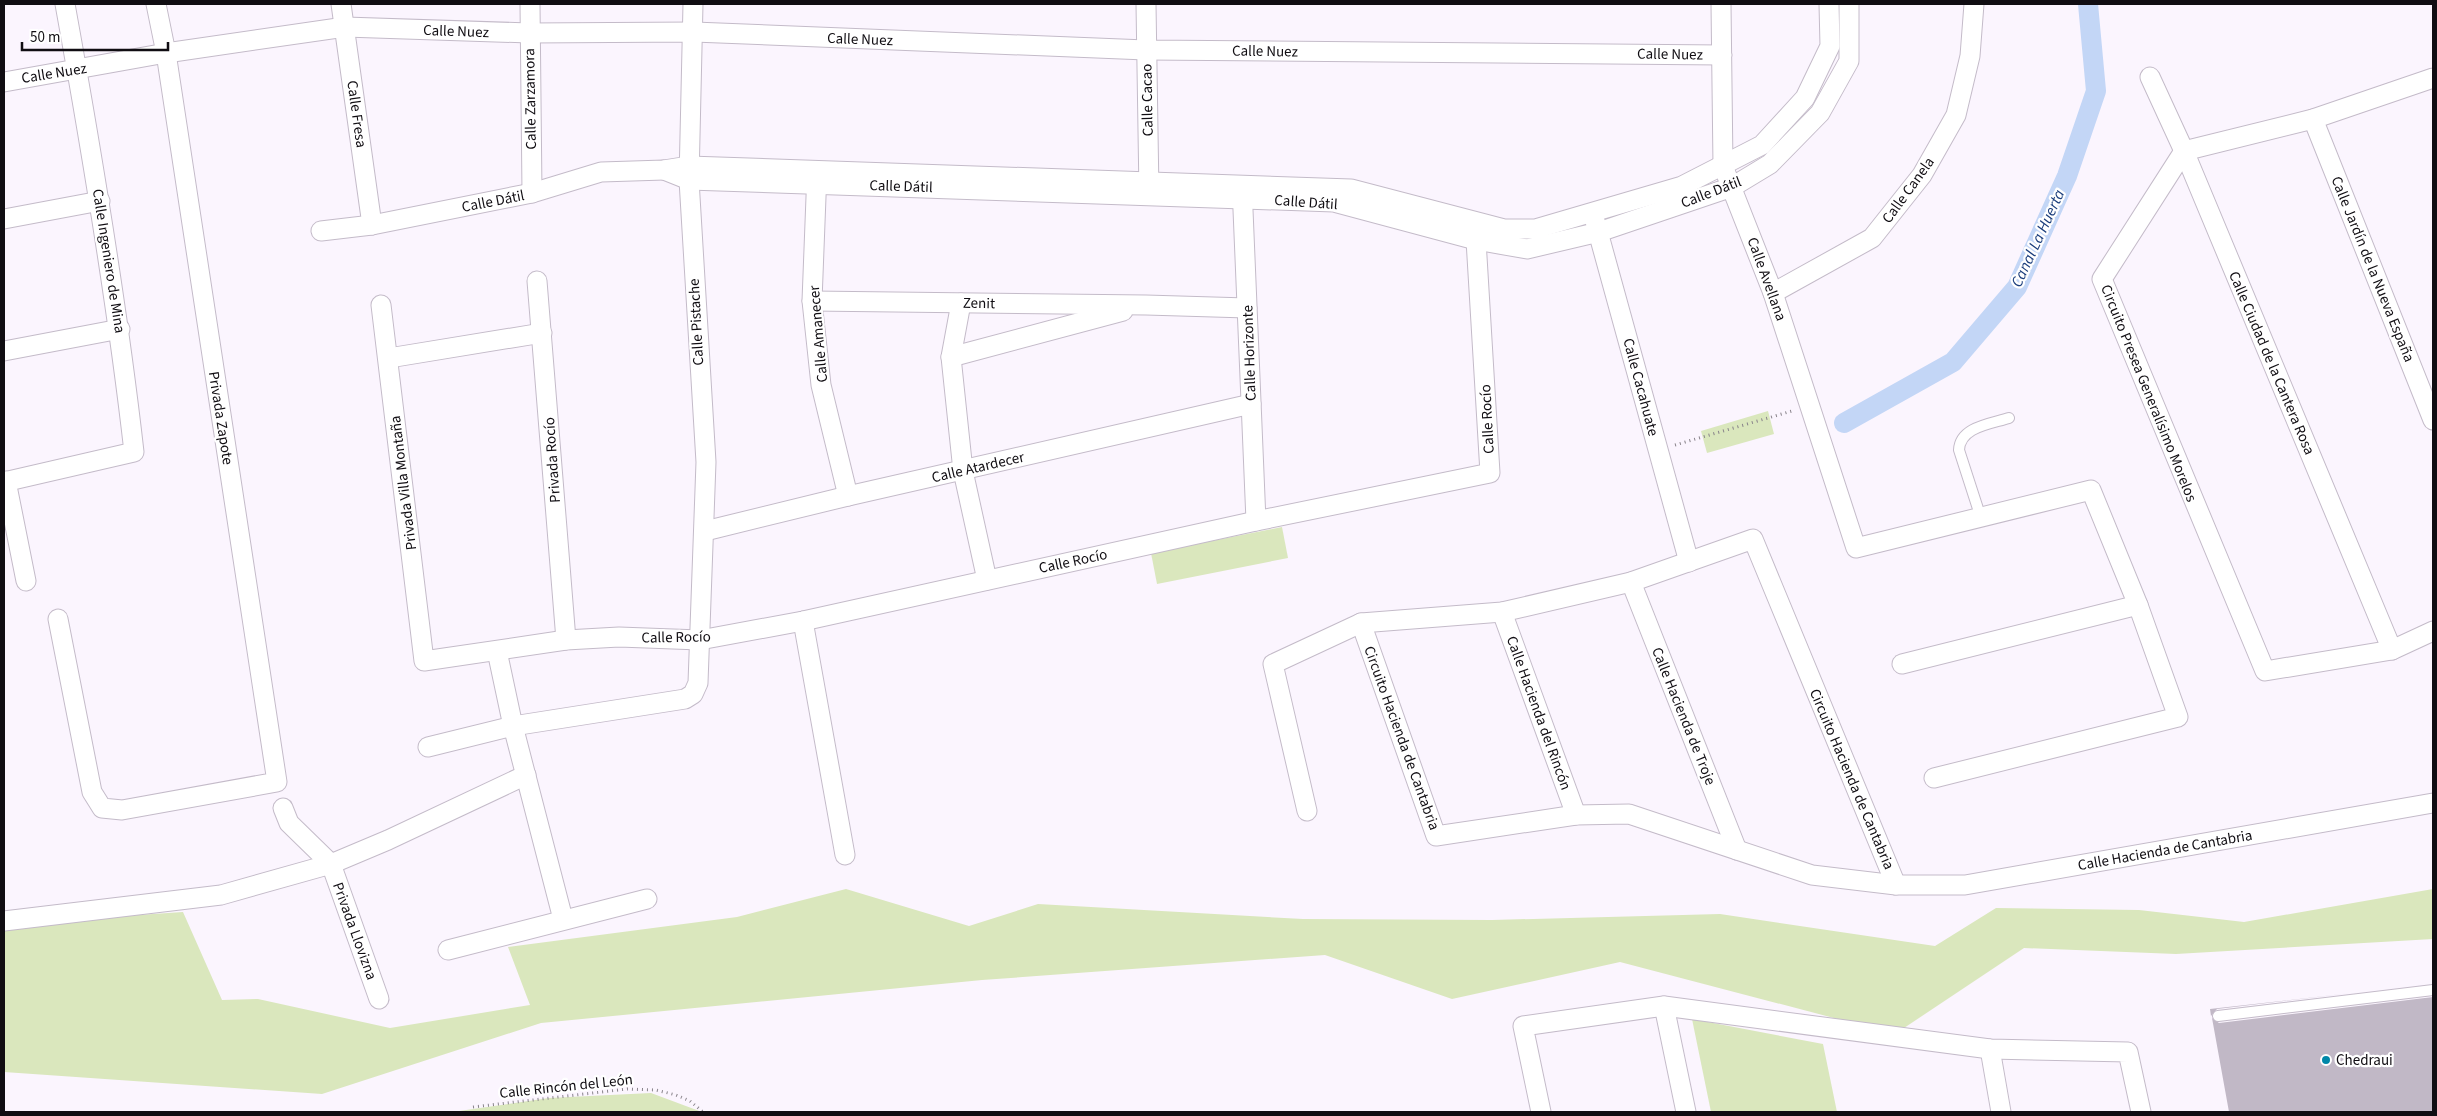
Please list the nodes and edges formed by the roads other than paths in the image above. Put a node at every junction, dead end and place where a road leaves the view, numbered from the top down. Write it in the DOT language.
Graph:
graph roads {
  1 [pos="65,4"];
  2 [pos="156,4"];
  3 [pos="341,4"];
  4 [pos="530,4"];
  5 [pos="693,4"];
  6 [pos="1146,4"];
  7 [pos="1721,4"];
  8 [pos="1829,4"];
  9 [pos="1850,4"];
  10 [pos="1974,4"];
  11 [pos="345,27"];
  12 [pos="694,32"];
  13 [pos="529,33"];
  14 [pos="1146,50"];
  15 [pos="166,53"];
  16 [pos="1722,55"];
  17 [pos="77,70"];
  18 [pos="2150,77"];
  19 [pos="2433,78"];
  20 [pos="4,82"];
  21 [pos="2312,119"];
  22 [pos="2184,151"];
  23 [pos="1723,166"];
  24 [pos="689,173"];
  25 [pos="817,176"];
  26 [pos="1732,187"];
  27 [pos="1149,188"];
  28 [pos="1242,192"];
  29 [pos="532,193"];
  30 [pos="100,201"];
  31 [pos="1593,212"];
  32 [pos="4,220"];
  33 [pos="372,224"];
  34 [pos="321,231"];
  35 [pos="1598,232"];
  36 [pos="1476,240"];
  37 [pos="537,281"];
  38 [pos="1773,293"];
  39 [pos="812,301"];
  40 [pos="960,303"];
  41 [pos="381,305"];
  42 [pos="1146,305"];
  43 [pos="1247,308"];
  44 [pos="120,329"];
  45 [pos="542,333"];
  46 [pos="4,351"];
  47 [pos="951,357"];
  48 [pos="388,358"];
  49 [pos="1251,404"];
  50 [pos="2009,418"];
  51 [pos="2433,420"];
  52 [pos="964,471"];
  53 [pos="5,482"];
  54 [pos="848,496"];
  55 [pos="1981,518"];
  56 [pos="1256,521"];
  57 [pos="705,531"];
  58 [pos="1689,562"];
  59 [pos="987,580"];
  60 [pos="26,581"];
  61 [pos="1631,582"];
  62 [pos="2138,605"];
  63 [pos="1502,612"];
  64 [pos="58,619"];
  65 [pos="803,621"];
  66 [pos="1361,624"];
  67 [pos="2433,631"];
  68 [pos="566,640"];
  69 [pos="700,640"];
  70 [pos="2392,650"];
  71 [pos="497,651"];
  72 [pos="424,661"];
  73 [pos="1902,664"];
  74 [pos="513,726"];
  75 [pos="428,746"];
  76 [pos="526,775"];
  77 [pos="1934,778"];
  78 [pos="2433,803"];
  79 [pos="283,808"];
  80 [pos="1307,811"];
  81 [pos="1576,815"];
  82 [pos="1737,850"];
  83 [pos="845,855"];
  84 [pos="331,864"];
  85 [pos="1896,885"];
  86 [pos="647,899"];
  87 [pos="563,919"];
  88 [pos="4,921"];
  89 [pos="448,950"];
  90 [pos="2433,990"];
  91 [pos="379,999"];
  92 [pos="1664,1006"];
  93 [pos="2218,1016"];
  94 [pos="1990,1049"];
  95 [pos="1541,1112"];
  96 [pos="1686,1112"];
  97 [pos="2001,1112"];
  98 [pos="2141,1112"];
  1 -- 17 [label="street, Calle Ingeniero de Mina"];
  2 -- 15 [label="street, Privada Zapote"];
  3 -- 11 [label="street, Calle Fresa"];
  4 -- 13 [label="street, Calle Zarzamora"];
  5 -- 12 [label="street, Calle Pistache"];
  6 -- 14 [label="street, Calle Cacao"];
  7 -- 16 [label="street, Calle Avellana"];
  8 -- 23 [label="street, Calle Dátil"];
  9 -- 26 [label="street, Calle Dátil"];
  10 -- 38 [label="street, Calle Canela"];
  11 -- 13 [label="street, Calle Nuez"];
  11 -- 15 [label="street, Calle Nuez"];
  11 -- 33 [label="street, Calle Fresa"];
  12 -- 13 [label="street, Calle Nuez"];
  12 -- 14 [label="street, Calle Nuez"];
  12 -- 24 [label="street, Calle Pistache"];
  13 -- 29 [label="street, Calle Zarzamora"];
  14 -- 16 [label="street, Calle Nuez"];
  14 -- 27 [label="street, Calle Cacao"];
  15 -- 17 [label="street, Calle Nuez"];
  15 -- 64 [label="street, Privada Zapote"];
  16 -- 23 [label="street, Calle Avellana"];
  17 -- 20 [label="street, Calle Nuez"];
  17 -- 30 [label="street, Calle Ingeniero de Mina"];
  18 -- 22 [label="street, Calle Ciudad de la Cantera Rosa"];
  19 -- 21 [label="street"];
  21 -- 22 [label="street"];
  21 -- 51 [label="street, Calle Jardín de la Nueva España"];
  22 -- 70 [label="street, Calle Ciudad de la Cantera Rosa"];
  22 -- 70 [label="street, Circuito Presea Generalísimo Morelos"];
  23 -- 26 [label="street, Calle Avellana"];
  23 -- 31 [label="street, Calle Dátil"];
  24 -- 25 [label="street, Calle Dátil"];
  24 -- 29 [label="street, Calle Dátil"];
  24 -- 57 [label="street, Calle Pistache"];
  25 -- 27 [label="street, Calle Dátil"];
  25 -- 39 [label="street, Calle Amanecer"];
  26 -- 35 [label="street, Calle Dátil"];
  26 -- 38 [label="street, Calle Avellana"];
  27 -- 28 [label="street, Calle Dátil"];
  28 -- 31 [label="street, Calle Dátil"];
  28 -- 36 [label="street, Calle Dátil"];
  28 -- 43 [label="street, Calle Horizonte"];
  29 -- 33 [label="street, Calle Dátil"];
  30 -- 32 [label="street"];
  30 -- 44 [label="street, Calle Ingeniero de Mina"];
  31 -- 35 [label="street, Calle Cacahuate"];
  33 -- 34 [label="street, Calle Dátil"];
  35 -- 36 [label="street, Calle Dátil"];
  35 -- 58 [label="street, Calle Cacahuate"];
  36 -- 56 [label="street, Calle Rocío"];
  37 -- 45 [label="street, Privada Rocío"];
  38 -- 55 [label="street, Calle Avellana"];
  39 -- 40 [label="street, Zenit"];
  39 -- 54 [label="street, Calle Amanecer"];
  40 -- 42 [label="street, Zenit"];
  40 -- 47 [label="street"];
  41 -- 48 [label="street, Privada Villa Montaña"];
  42 -- 43 [label="street, Zenit"];
  42 -- 47 [label="street, Zenit"];
  43 -- 49 [label="street, Calle Horizonte"];
  44 -- 46 [label="street"];
  44 -- 53 [label="street, Calle Ingeniero de Mina"];
  45 -- 48 [label="street"];
  45 -- 68 [label="street, Privada Rocío"];
  47 -- 52 [label="street"];
  48 -- 72 [label="street, Privada Villa Montaña"];
  49 -- 52 [label="street, Calle Atardecer"];
  49 -- 56 [label="street, Calle Horizonte"];
  50 -- 55 [label="lane"];
  52 -- 54 [label="street, Calle Atardecer"];
  52 -- 59 [label="street"];
  53 -- 60 [label="street"];
  54 -- 57 [label="street, Calle Atardecer"];
  55 -- 62 [label="street"];
  56 -- 59 [label="street, Calle Rocío"];
  57 -- 69 [label="street, Calle Pistache"];
  58 -- 61 [label="street, Circuito Hacienda de Cantabria"];
  58 -- 85 [label="street, Circuito Hacienda de Cantabria"];
  59 -- 65 [label="street, Calle Rocío"];
  61 -- 63 [label="street, Circuito Hacienda de Cantabria"];
  61 -- 82 [label="street, Calle Hacienda de Troje"];
  62 -- 73 [label="street"];
  62 -- 77 [label="street"];
  63 -- 66 [label="street, Circuito Hacienda de Cantabria"];
  63 -- 81 [label="street, Calle Hacienda del Rincón"];
  65 -- 69 [label="street, Calle Rocío"];
  65 -- 83 [label="street"];
  66 -- 80 [label="street, Circuito Hacienda de Cantabria"];
  66 -- 81 [label="street, Circuito Hacienda de Cantabria"];
  67 -- 70 [label="street, Circuito Presea Generalísimo Morelos"];
  68 -- 69 [label="street, Calle Rocío"];
  68 -- 71 [label="street, Calle Rocío"];
  69 -- 74 [label="street, Calle Pistache"];
  71 -- 72 [label="street, Calle Rocío"];
  71 -- 74 [label="street"];
  74 -- 75 [label="street, Calle Pistache"];
  74 -- 76 [label="street"];
  76 -- 84 [label="street"];
  76 -- 87 [label="street"];
  78 -- 85 [label="street, Calle Hacienda de Cantabria"];
  79 -- 84 [label="street"];
  81 -- 82 [label="street, Circuito Hacienda de Cantabria"];
  82 -- 85 [label="street, Circuito Hacienda de Cantabria"];
  84 -- 88 [label="street"];
  84 -- 91 [label="street, Privada Llovizna"];
  86 -- 87 [label="street"];
  87 -- 89 [label="street"];
  90 -- 93 [label="lane"];
  92 -- 94 [label="street"];
  92 -- 95 [label="street"];
  92 -- 96 [label="street"];
  94 -- 97 [label="street"];
  94 -- 98 [label="street"];
}
